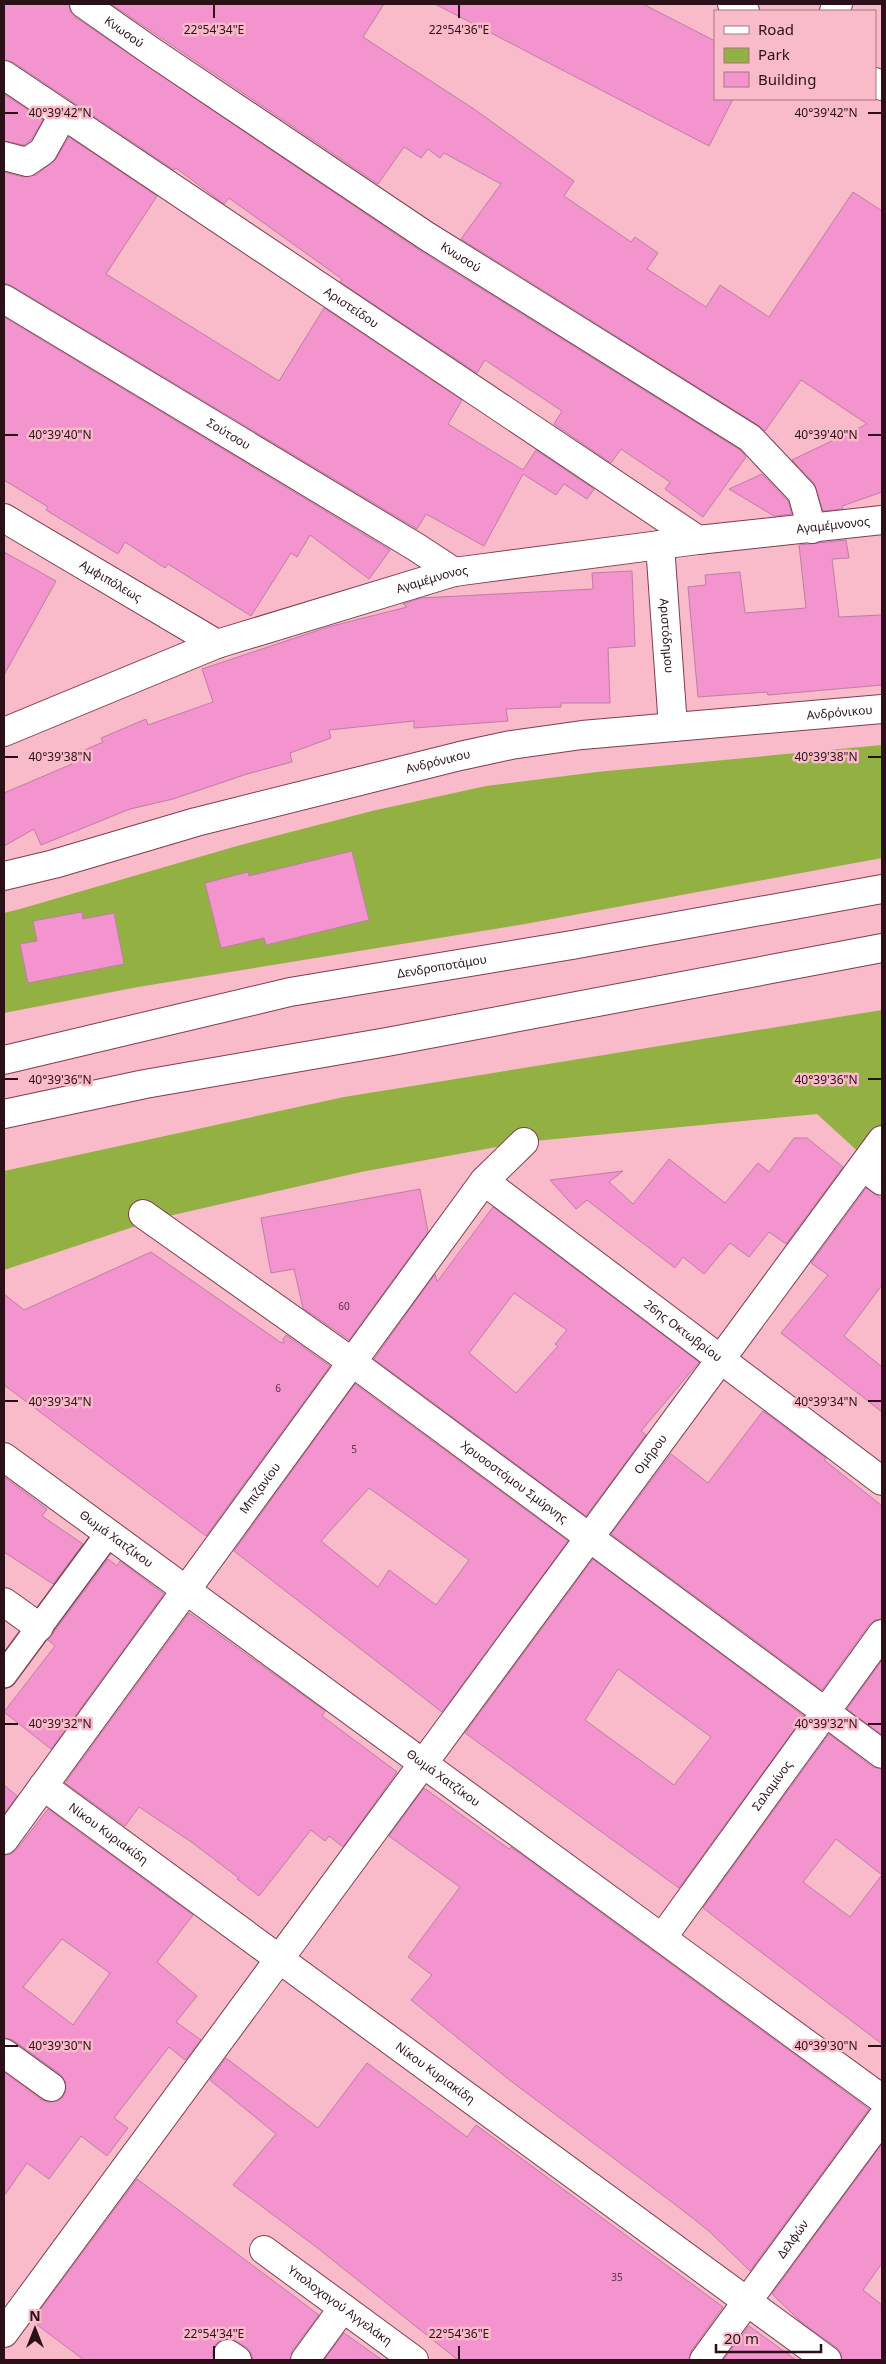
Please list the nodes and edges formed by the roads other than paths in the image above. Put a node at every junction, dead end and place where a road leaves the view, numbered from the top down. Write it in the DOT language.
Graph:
graph roads {
  1 [pos="84,4"];
  2 [pos="732,4"];
  3 [pos="743,10"];
  4 [pos="4,75"];
  5 [pos="63,115"];
  6 [pos="4,156"];
  7 [pos="4,299"];
  8 [pos="4,518"];
  9 [pos="882,520"];
  10 [pos="812,529"];
  11 [pos="698,540"];
  12 [pos="660,545"];
  13 [pos="454,572"];
  14 [pos="216,644"];
  15 [pos="882,709"];
  16 [pos="673,727"];
  17 [pos="4,732"];
  18 [pos="4,876"];
  19 [pos="882,889"];
  20 [pos="882,948"];
  21 [pos="4,1060"];
  22 [pos="4,1114"];
  23 [pos="882,1140"];
  24 [pos="524,1142"];
  25 [pos="872,1174"];
  26 [pos="484,1181"];
  27 [pos="143,1214"];
  28 [pos="720,1359"];
  29 [pos="352,1362"];
  30 [pos="4,1457"];
  31 [pos="882,1482"];
  32 [pos="108,1534"];
  33 [pos="589,1537"];
  34 [pos="186,1591"];
  35 [pos="4,1602"];
  36 [pos="39,1627"];
  37 [pos="882,1634"];
  38 [pos="4,1675"];
  39 [pos="826,1712"];
  40 [pos="882,1754"];
  41 [pos="423,1764"];
  42 [pos="43,1786"];
  43 [pos="4,1840"];
  44 [pos="662,1938"];
  45 [pos="279,1958"];
  46 [pos="4,2054"];
  47 [pos="51,2087"];
  48 [pos="882,2099"];
  49 [pos="882,2118"];
  50 [pos="264,2250"];
  51 [pos="748,2302"];
  52 [pos="343,2308"];
  53 [pos="4,2333"];
  54 [pos="306,2360"];
  55 [pos="414,2360"];
  56 [pos="704,2360"];
  57 [pos="827,2360"];
  1 -- 10 [label="street, Κνωσού"];
  2 -- 3 [label="street"];
  4 -- 5 [label="street, Αριστείδου"];
  5 -- 6 [label="street"];
  5 -- 11 [label="street, Αριστείδου"];
  7 -- 13 [label="street, Σούτσου"];
  8 -- 14 [label="street, Αμφιπόλεως"];
  9 -- 10 [label="street, Αγαμέμνονος"];
  10 -- 11 [label="street, Αγαμέμνονος"];
  11 -- 12 [label="street, Αγαμέμνονος"];
  12 -- 13 [label="street, Αγαμέμνονος"];
  12 -- 16 [label="street, Αριστόδημου"];
  13 -- 14 [label="street, Αγαμέμνονος"];
  14 -- 17 [label="street, Αγαμέμνονος"];
  15 -- 16 [label="street, Ανδρόνικου"];
  16 -- 18 [label="street, Ανδρόνικου"];
  19 -- 21 [label="street, Δενδροποτάμου"];
  20 -- 22 [label="street"];
  23 -- 25 [label="street, Ομήρου"];
  24 -- 26 [label="street, Μπιζανίου"];
  25 -- 28 [label="street, Ομήρου"];
  26 -- 28 [label="street, 26ης Οκτωβρίου"];
  26 -- 29 [label="street, Μπιζανίου"];
  27 -- 29 [label="street, Χρυσοστόμου Σμύρνης"];
  28 -- 31 [label="street, 26ης Οκτωβρίου"];
  28 -- 33 [label="street, Ομήρου"];
  29 -- 33 [label="street, Χρυσοστόμου Σμύρνης"];
  29 -- 34 [label="street, Μπιζανίου"];
  30 -- 32 [label="street, Θωμά Χατζίκου"];
  32 -- 34 [label="street, Θωμά Χατζίκου"];
  32 -- 36 [label="street"];
  33 -- 39 [label="street, Χρυσοστόμου Σμύρνης"];
  33 -- 41 [label="street, Ομήρου"];
  34 -- 41 [label="street, Θωμά Χατζίκου"];
  34 -- 42 [label="street, Μπιζανίου"];
  35 -- 36 [label="street"];
  36 -- 38 [label="street"];
  37 -- 39 [label="street, Σαλαμίνος"];
  39 -- 40 [label="street, Χρυσοστόμου Σμύρνης"];
  39 -- 44 [label="street, Σαλαμίνος"];
  41 -- 44 [label="street, Θωμά Χατζίκου"];
  41 -- 45 [label="street, Ομήρου"];
  42 -- 43 [label="street, Μπιζανίου"];
  42 -- 45 [label="street, Νίκου Κυριακίδη"];
  44 -- 48 [label="street, Θωμά Χατζίκου"];
  45 -- 51 [label="street, Νίκου Κυριακίδη"];
  45 -- 53 [label="street, Ομήρου"];
  46 -- 47 [label="street"];
  49 -- 51 [label="street, Δελφών"];
  50 -- 52 [label="street, Υπολοχαγού Αγγελάκη"];
  51 -- 56 [label="street, Δελφών"];
  51 -- 57 [label="street, Νίκου Κυριακίδη"];
  52 -- 54 [label="street"];
  52 -- 55 [label="street, Υπολοχαγού Αγγελάκη"];
}
